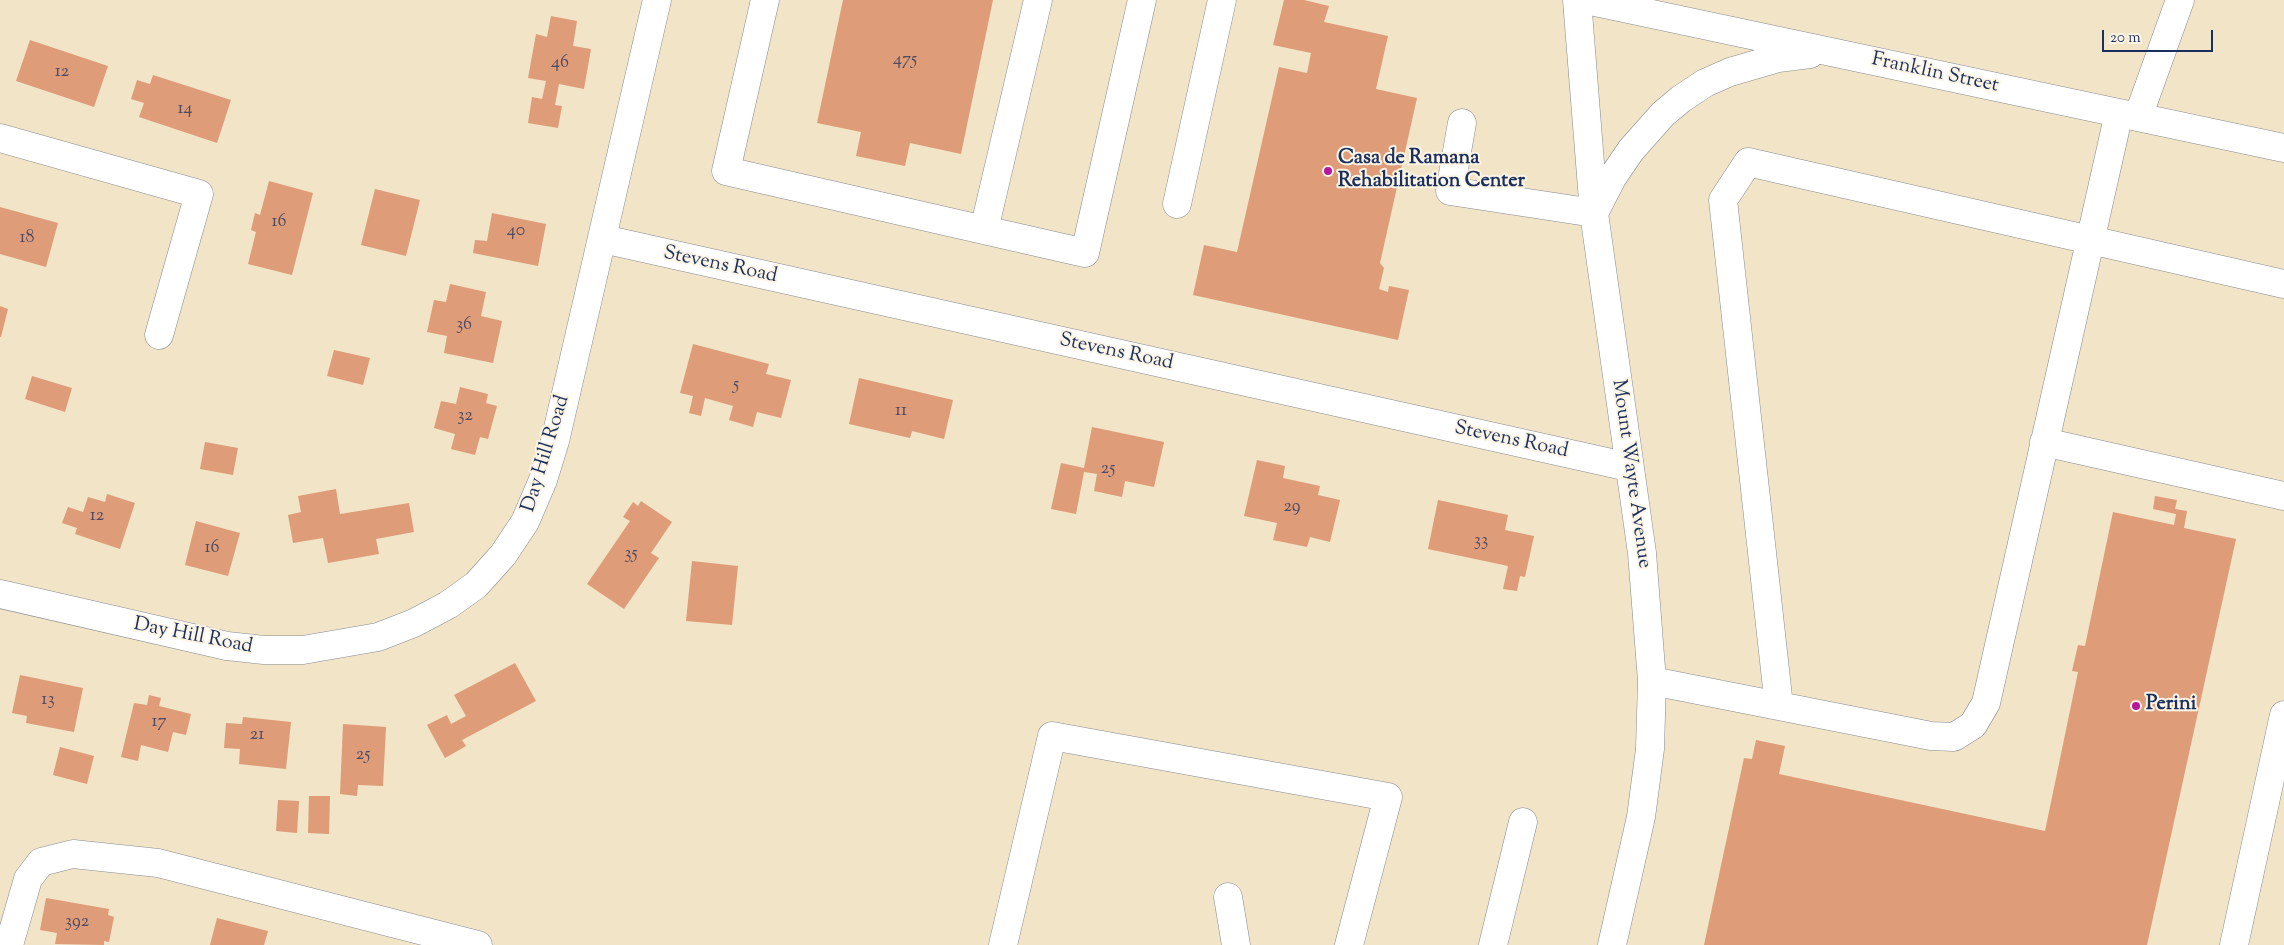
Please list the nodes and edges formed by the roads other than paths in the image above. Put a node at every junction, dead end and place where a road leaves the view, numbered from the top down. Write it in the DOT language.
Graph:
graph roads {
  1 [pos="657,0"];
  2 [pos="765,0"];
  3 [pos="1038,0"];
  4 [pos="1142,0"];
  5 [pos="1222,0"];
  6 [pos="1577,0"];
  7 [pos="1586,0"];
  8 [pos="2180,0"];
  9 [pos="1834,53"];
  10 [pos="2128,115"];
  11 [pos="1462,123"];
  12 [pos="0,138"];
  13 [pos="2284,148"];
  14 [pos="1177,204"];
  15 [pos="1594,213"];
  16 [pos="984,230"];
  17 [pos="603,240"];
  18 [pos="2089,240"];
  19 [pos="2284,284"];
  20 [pos="159,335"];
  21 [pos="2044,442"];
  22 [pos="1629,467"];
  23 [pos="2284,496"];
  24 [pos="0,594"];
  25 [pos="1652,681"];
  26 [pos="1779,706"];
  27 [pos="2284,715"];
  28 [pos="1523,822"];
  29 [pos="1228,897"];
  30 [pos="9,945"];
  31 [pos="478,945"];
  32 [pos="1003,945"];
  33 [pos="1236,945"];
  34 [pos="1349,945"];
  35 [pos="1493,945"];
  36 [pos="1612,945"];
  37 [pos="2234,945"];
  1 -- 17 [label="street, Day Hill Road"];
  2 -- 16 [label="street"];
  3 -- 16 [label="street"];
  4 -- 16 [label="street"];
  5 -- 14 [label="street"];
  6 -- 15 [label="street, Mount Wayte Avenue"];
  7 -- 9 [label="street, Franklin Street"];
  8 -- 10 [label="street"];
  9 -- 10 [label="street, Franklin Street"];
  9 -- 15 [label="street"];
  10 -- 13 [label="street, Franklin Street"];
  10 -- 18 [label="street"];
  11 -- 15 [label="street"];
  12 -- 20 [label="street"];
  15 -- 22 [label="street, Mount Wayte Avenue"];
  17 -- 22 [label="street, Stevens Road"];
  17 -- 24 [label="street, Day Hill Road"];
  18 -- 19 [label="street"];
  18 -- 21 [label="street"];
  18 -- 26 [label="street"];
  21 -- 23 [label="street"];
  21 -- 26 [label="street"];
  22 -- 25 [label="street, Mount Wayte Avenue"];
  25 -- 26 [label="street"];
  25 -- 36 [label="street, Mount Wayte Avenue"];
  27 -- 37 [label="street"];
  28 -- 35 [label="street"];
  29 -- 33 [label="street"];
  30 -- 31 [label="street"];
  32 -- 34 [label="street"];
}
